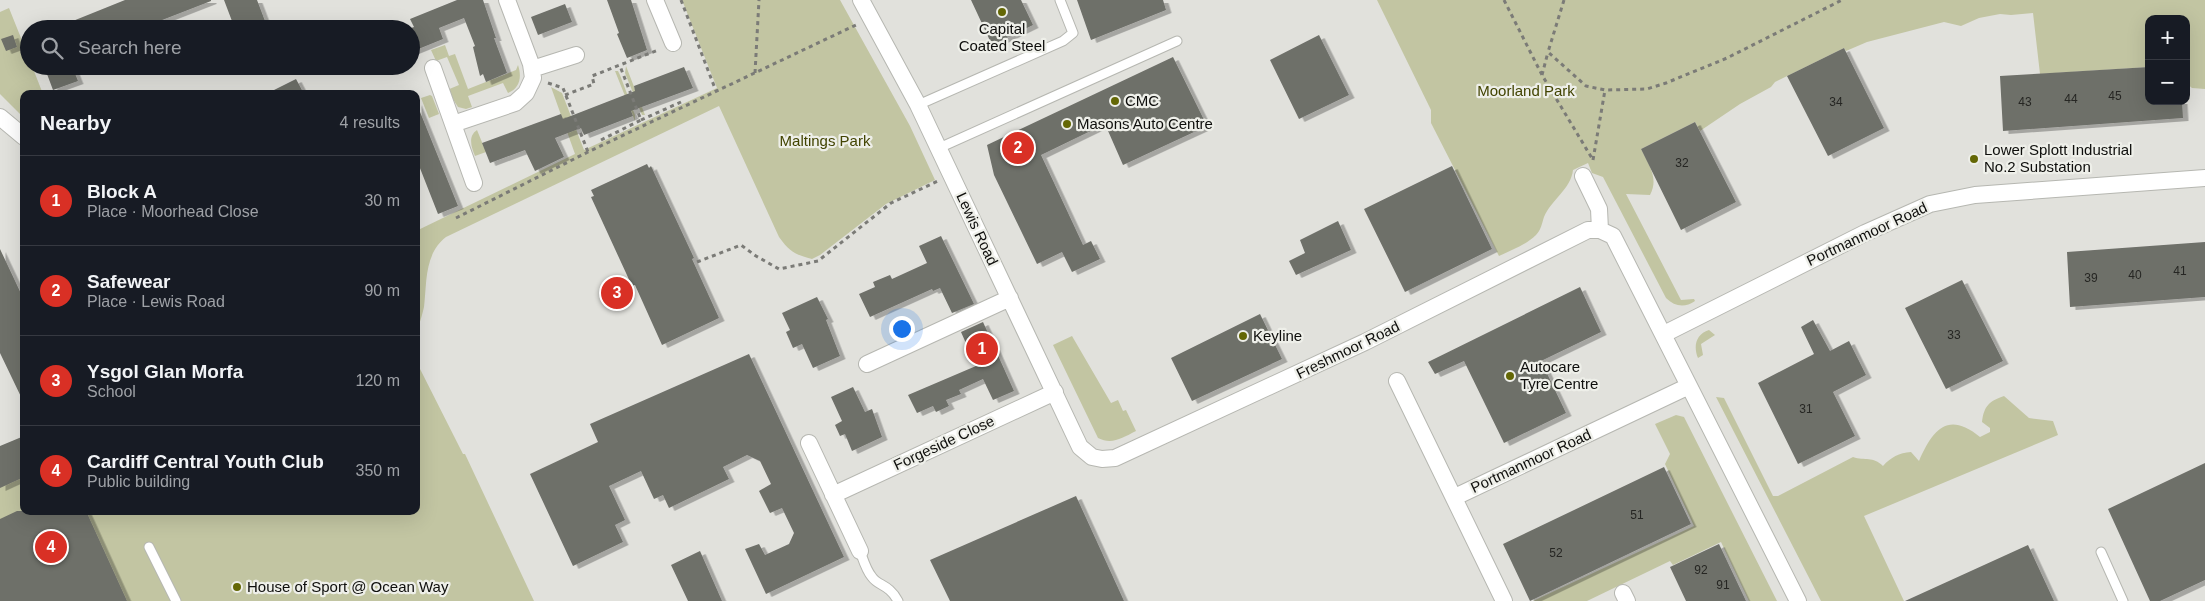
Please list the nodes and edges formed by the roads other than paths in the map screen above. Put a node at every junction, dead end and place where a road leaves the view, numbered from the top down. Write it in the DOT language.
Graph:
graph roads {
  1 [pos="507,0"];
  2 [pos="655,0"];
  3 [pos="861,0"];
  4 [pos="1060,0"];
  5 [pos="1177,41"];
  6 [pos="672,43"];
  7 [pos="576,55"];
  8 [pos="433,68"];
  9 [pos="532,73"];
  10 [pos="918,105"];
  11 [pos="0,117"];
  12 [pos="453,124"];
  13 [pos="20,134"];
  14 [pos="938,148"];
  15 [pos="1583,176"];
  16 [pos="2205,178"];
  17 [pos="474,183"];
  18 [pos="1600,230"];
  19 [pos="1010,298"];
  20 [pos="1664,334"];
  21 [pos="867,364"];
  22 [pos="1397,381"];
  23 [pos="1689,386"];
  24 [pos="1055,392"];
  25 [pos="809,443"];
  26 [pos="1092,457"];
  27 [pos="833,495"];
  28 [pos="1455,497"];
  29 [pos="149,547"];
  30 [pos="860,551"];
  31 [pos="2101,552"];
  32 [pos="176,601"];
  33 [pos="898,601"];
  34 [pos="1504,601"];
  35 [pos="1798,601"];
  36 [pos="2123,601"];
  1 -- 9 [label="street"];
  2 -- 6 [label="street"];
  3 -- 10 [label="street, Lewis Road"];
  4 -- 10 [label="lane"];
  5 -- 14 [label="lane"];
  7 -- 9 [label="street"];
  8 -- 12 [label="street"];
  9 -- 12 [label="street"];
  10 -- 14 [label="street, Lewis Road"];
  11 -- 13 [label="street"];
  12 -- 17 [label="street"];
  14 -- 19 [label="street, Lewis Road"];
  15 -- 18 [label="street"];
  16 -- 20 [label="street, Portmanmoor Road"];
  18 -- 20 [label="street"];
  18 -- 26 [label="street, Freshmoor Road"];
  19 -- 21 [label="street"];
  19 -- 24 [label="street, Lewis Road"];
  20 -- 23 [label="street"];
  22 -- 28 [label="street, Portmanmoor Road"];
  23 -- 28 [label="street, Portmanmoor Road"];
  23 -- 35 [label="street"];
  24 -- 26 [label="street, Lewis Road"];
  24 -- 27 [label="street, Forgeside Close"];
  25 -- 27 [label="street"];
  27 -- 30 [label="street"];
  28 -- 34 [label="street, Portmanmoor Road"];
  29 -- 32 [label="lane"];
  30 -- 33 [label="lane"];
  31 -- 36 [label="lane"];
}
